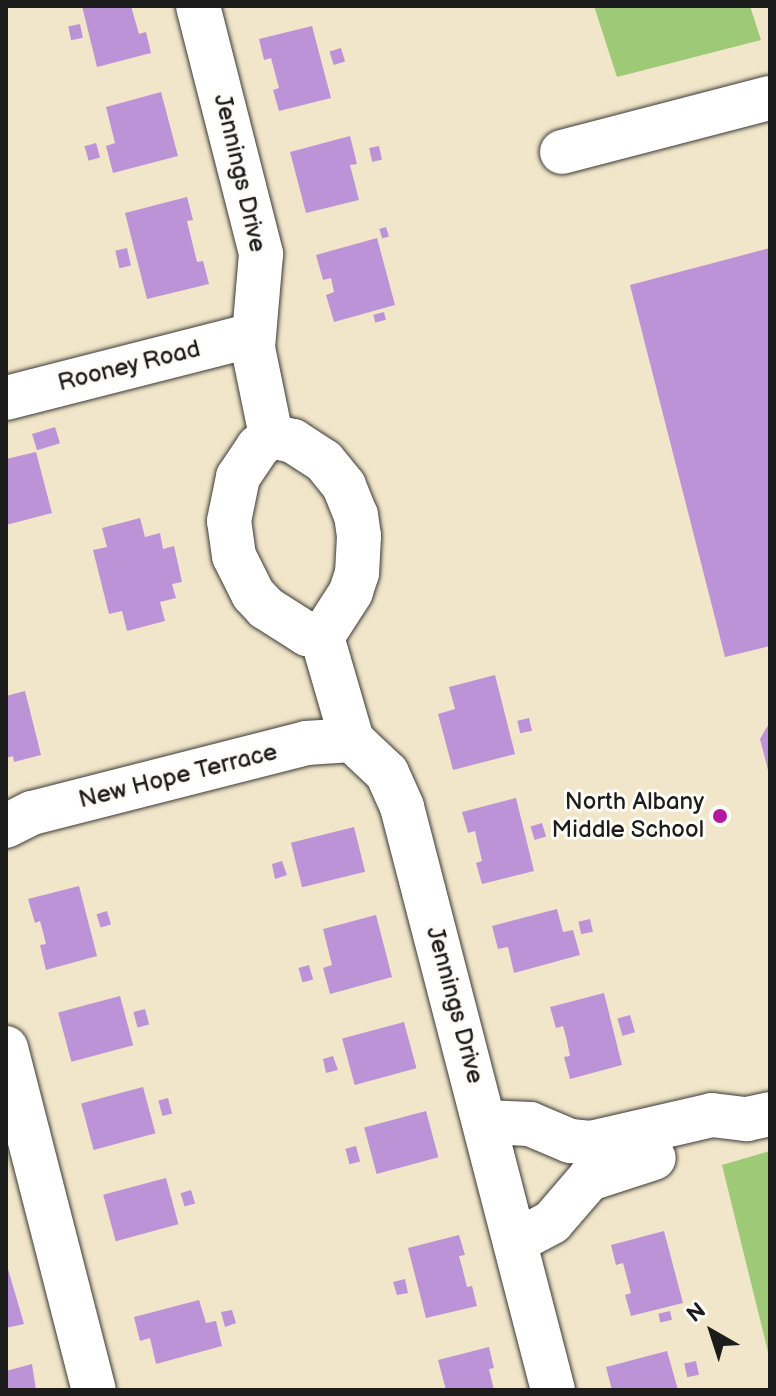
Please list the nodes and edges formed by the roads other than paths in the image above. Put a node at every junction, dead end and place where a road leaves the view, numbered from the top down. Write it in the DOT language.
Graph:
graph roads {
  1 [pos="198,6"];
  2 [pos="770,98"];
  3 [pos="562,152"];
  4 [pos="253,335"];
  5 [pos="6,398"];
  6 [pos="271,436"];
  7 [pos="322,637"];
  8 [pos="352,740"];
  9 [pos="6,826"];
  10 [pos="6,1048"];
  11 [pos="758,1116"];
  12 [pos="485,1122"];
  13 [pos="515,1242"];
  14 [pos="94,1390"];
  15 [pos="553,1390"];
  1 -- 4 [label="street, Jennings Drive"];
  2 -- 3 [label="street"];
  4 -- 5 [label="street, Rooney Road"];
  4 -- 6 [label="street, Jennings Drive"];
  6 -- 7 [label="street"];
  6 -- 7 [label="street"];
  7 -- 8 [label="street"];
  8 -- 9 [label="street, New Hope Terrace"];
  8 -- 12 [label="street, Jennings Drive"];
  10 -- 14 [label="street"];
  11 -- 12 [label="street"];
  11 -- 13 [label="street"];
  12 -- 13 [label="street, Jennings Drive"];
  13 -- 15 [label="street, Jennings Drive"];
}
